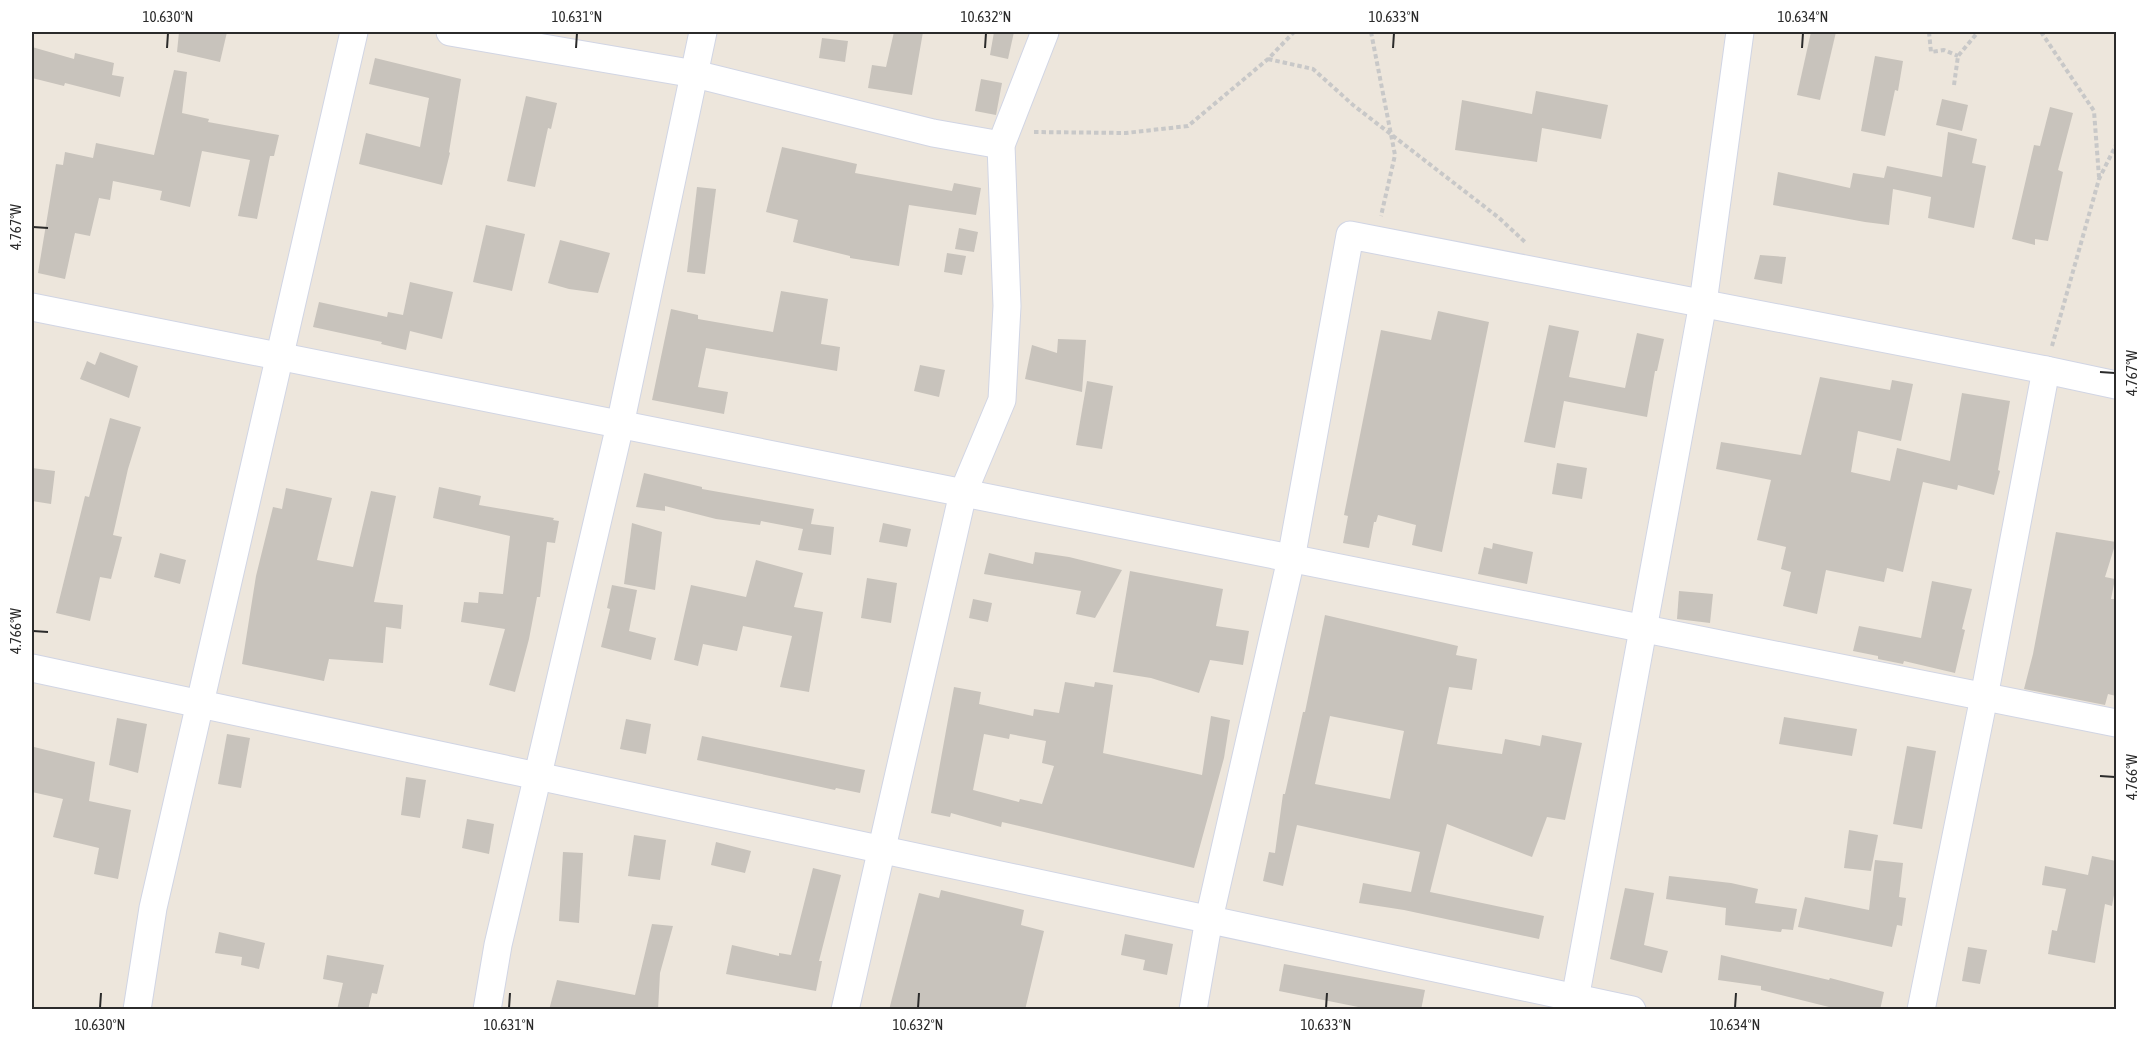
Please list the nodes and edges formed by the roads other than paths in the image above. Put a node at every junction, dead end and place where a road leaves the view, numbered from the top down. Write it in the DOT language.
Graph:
graph roads {
  1 [pos="354,32"];
  2 [pos="450,32"];
  3 [pos="703,32"];
  4 [pos="1045,32"];
  5 [pos="1740,32"];
  6 [pos="695,74"];
  7 [pos="1001,145"];
  8 [pos="1703,303"];
  9 [pos="32,308"];
  10 [pos="280,357"];
  11 [pos="2046,370"];
  12 [pos="2116,386"];
  13 [pos="620,425"];
  14 [pos="963,493"];
  15 [pos="1292,559"];
  16 [pos="1642,629"];
  17 [pos="32,668"];
  18 [pos="1984,697"];
  19 [pos="200,704"];
  20 [pos="2116,723"];
  21 [pos="539,776"];
  22 [pos="881,849"];
  23 [pos="1209,919"];
  24 [pos="1575,1004"];
  25 [pos="137,1010"];
  26 [pos="488,1010"];
  27 [pos="845,1010"];
  28 [pos="1192,1010"];
  29 [pos="1632,1010"];
  30 [pos="1922,1010"];
  1 -- 10 [label="street"];
  2 -- 6 [label="street"];
  3 -- 6 [label="street"];
  4 -- 7 [label="street"];
  5 -- 8 [label="street"];
  6 -- 7 [label="street"];
  6 -- 13 [label="street"];
  7 -- 14 [label="street"];
  8 -- 11 [label="street"];
  8 -- 15 [label="street"];
  8 -- 16 [label="street"];
  9 -- 10 [label="street"];
  10 -- 13 [label="street"];
  10 -- 19 [label="street"];
  11 -- 12 [label="street"];
  11 -- 18 [label="street"];
  13 -- 14 [label="street"];
  13 -- 21 [label="street"];
  14 -- 15 [label="street"];
  14 -- 22 [label="street"];
  15 -- 16 [label="street"];
  15 -- 23 [label="street"];
  16 -- 18 [label="street"];
  16 -- 24 [label="street"];
  17 -- 19 [label="street"];
  18 -- 20 [label="street"];
  18 -- 30 [label="street"];
  19 -- 21 [label="street"];
  19 -- 25 [label="street"];
  21 -- 22 [label="street"];
  21 -- 26 [label="street"];
  22 -- 23 [label="street"];
  22 -- 27 [label="street"];
  23 -- 24 [label="street"];
  23 -- 28 [label="street"];
  24 -- 29 [label="street"];
}
